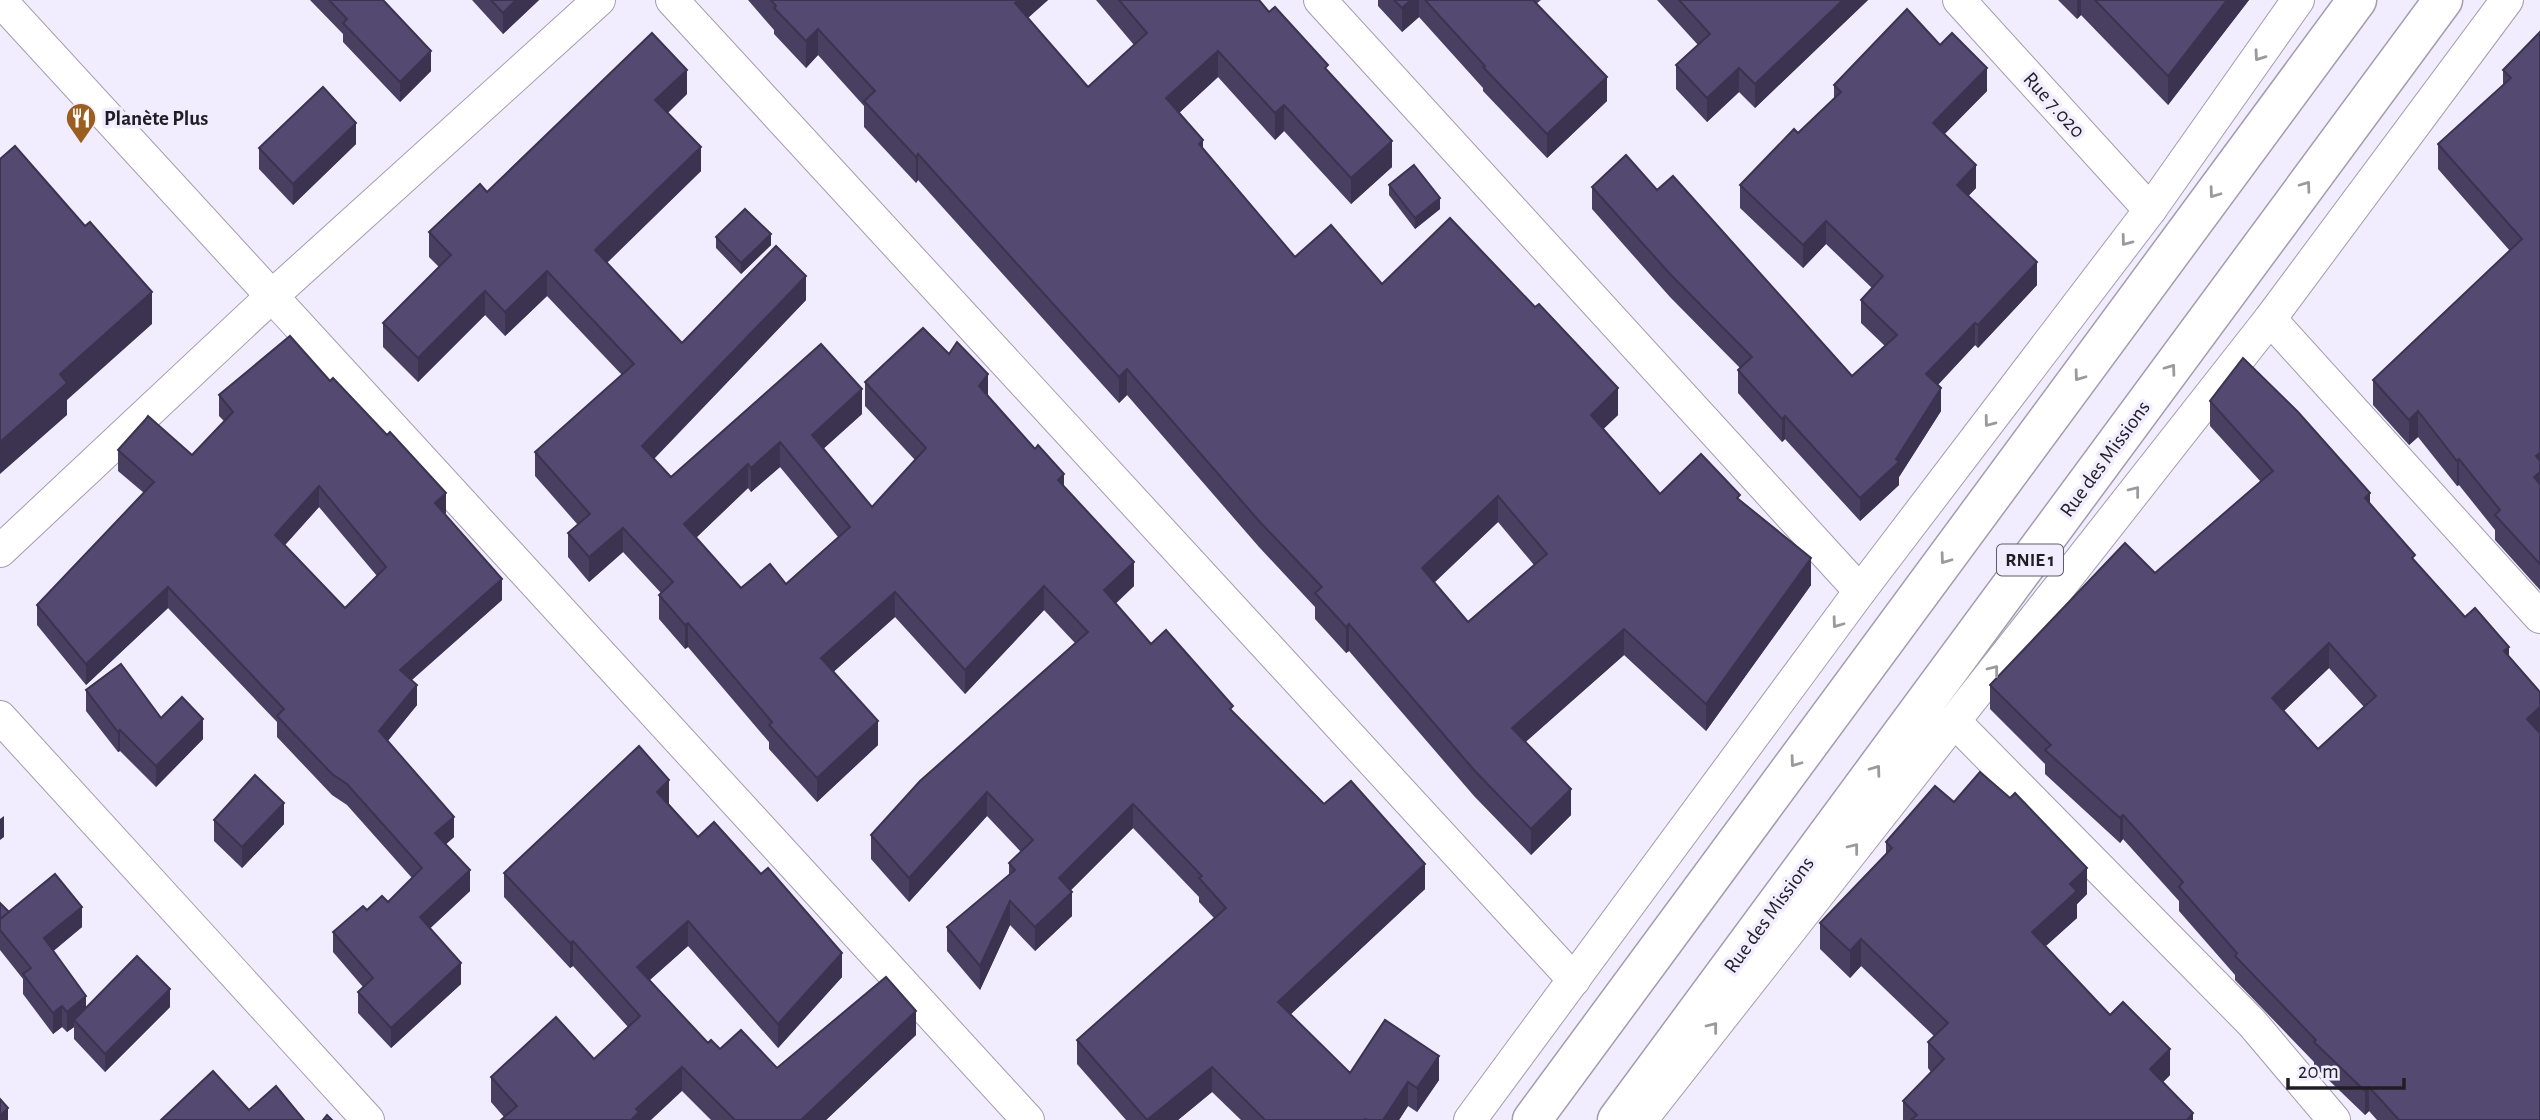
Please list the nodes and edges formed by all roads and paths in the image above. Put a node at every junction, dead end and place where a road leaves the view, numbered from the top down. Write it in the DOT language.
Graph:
graph roads {
  1 [pos="0,0"];
  2 [pos="599,0"];
  3 [pos="672,0"];
  4 [pos="1320,0"];
  5 [pos="1959,0"];
  6 [pos="2298,0"];
  7 [pos="2357,0"];
  8 [pos="2443,0"];
  9 [pos="2507,0"];
  10 [pos="2150,210"];
  11 [pos="272,296"];
  12 [pos="2270,319"];
  13 [pos="0,551"];
  14 [pos="1860,591"];
  15 [pos="2540,617"];
  16 [pos="0,717"];
  17 [pos="1954,721"];
  18 [pos="1574,980"];
  19 [pos="1642,1117"];
  20 [pos="368,1120"];
  21 [pos="1028,1120"];
  22 [pos="1470,1120"];
  23 [pos="1532,1120"];
  24 [pos="2333,1120"];
  1 -- 11 [label="street"];
  2 -- 11 [label="street"];
  3 -- 18 [label="street"];
  4 -- 14 [label="street"];
  5 -- 10 [label="street, Rue 7.020"];
  6 -- 10 [label="street, one-way"];
  7 -- 23 [label="highway, one-way"];
  19 -- 8 [label="highway, Rue des Missions / RNIE 1, one-way"];
  9 -- 12 [label="street"];
  10 -- 14 [label="street, one-way"];
  11 -- 13 [label="street"];
  11 -- 21 [label="street"];
  12 -- 15 [label="street"];
  17 -- 12 [label="street, one-way"];
  14 -- 18 [label="street, one-way"];
  16 -- 20 [label="street"];
  19 -- 17 [label="street, one-way"];
  17 -- 24 [label="street"];
  18 -- 22 [label="street"];
}
